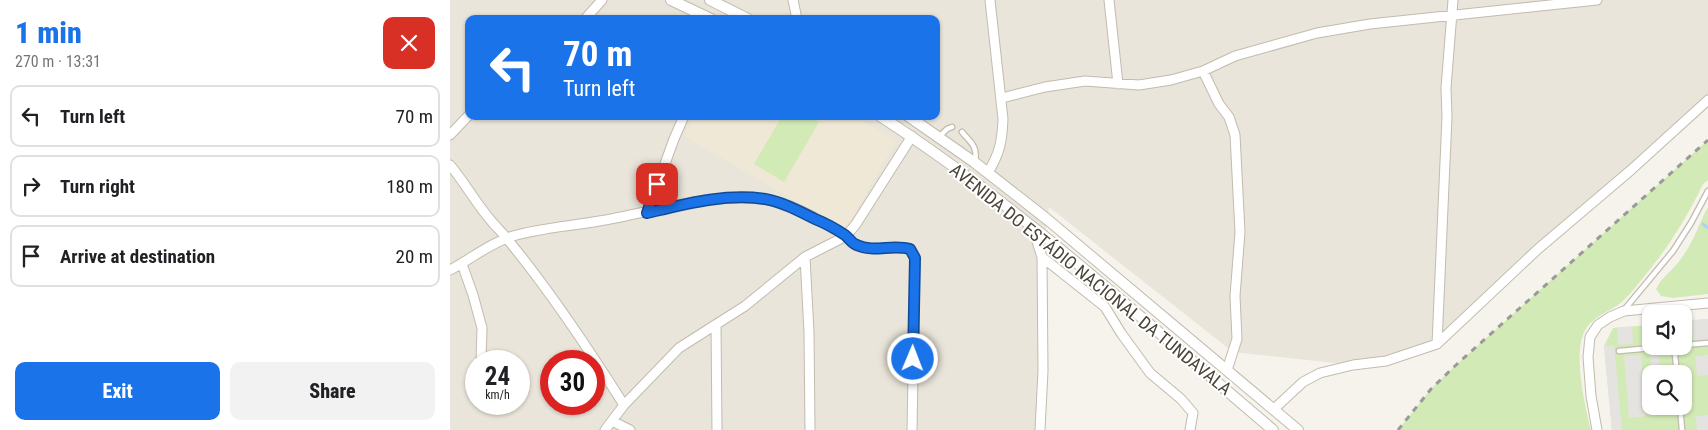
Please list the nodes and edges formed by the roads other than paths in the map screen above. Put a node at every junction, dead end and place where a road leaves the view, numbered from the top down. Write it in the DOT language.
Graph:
graph roads {
  1 [pos="602,0"];
  2 [pos="672,0"];
  3 [pos="710,0"];
  4 [pos="793,0"];
  5 [pos="990,0"];
  6 [pos="1110,0"];
  7 [pos="1453,0"];
  8 [pos="1597,0"];
  9 [pos="589,15"];
  10 [pos="702,15"];
  11 [pos="740,15"];
  12 [pos="796,15"];
  13 [pos="1451,16"];
  14 [pos="1204,71"];
  15 [pos="1118,84"];
  16 [pos="1002,98"];
  17 [pos="1708,100"];
  18 [pos="465,119"];
  19 [pos="682,120"];
  20 [pos="886,120"];
  21 [pos="914,120"];
  22 [pos="952,127"];
  23 [pos="962,132"];
  24 [pos="450,135"];
  25 [pos="912,136"];
  26 [pos="939,138"];
  27 [pos="974,162"];
  28 [pos="450,165"];
  29 [pos="988,173"];
  30 [pos="1708,191"];
  31 [pos="647,213"];
  32 [pos="1032,226"];
  33 [pos="846,236"];
  34 [pos="507,238"];
  35 [pos="1042,257"];
  36 [pos="805,258"];
  37 [pos="462,264"];
  38 [pos="450,270"];
  39 [pos="1708,303"];
  40 [pos="1692,306"];
  41 [pos="1624,311"];
  42 [pos="1642,311"];
  43 [pos="716,325"];
  44 [pos="1708,343"];
  45 [pos="1437,344"];
  46 [pos="1692,344"];
  47 [pos="1642,349"];
  48 [pos="481,350"];
  49 [pos="1619,351"];
  50 [pos="1227,370"];
  51 [pos="624,405"];
  52 [pos="1274,409"];
  53 [pos="1681,415"];
  54 [pos="612,421"];
  55 [pos="605,430"];
  56 [pos="630,430"];
  57 [pos="717,430"];
  58 [pos="810,430"];
  59 [pos="912,430"];
  60 [pos="1040,430"];
  61 [pos="1190,430"];
  62 [pos="1273,430"];
  63 [pos="1298,430"];
  64 [pos="1597,430"];
  65 [pos="1682,430"];
  1 -- 9 [label="street"];
  2 -- 10 [label="street"];
  3 -- 11 [label="street"];
  4 -- 12 [label="street"];
  5 -- 16 [label="street"];
  6 -- 15 [label="street"];
  7 -- 13 [label="street"];
  8 -- 13 [label="street"];
  13 -- 14 [label="street"];
  13 -- 45 [label="street"];
  14 -- 15 [label="street"];
  14 -- 50 [label="street"];
  15 -- 16 [label="street"];
  16 -- 29 [label="street"];
  17 -- 45 [label="street"];
  18 -- 24 [label="street"];
  19 -- 31 [label="street"];
  20 -- 25 [label="street, AVENIDA DO ESTÁDIO NACIONAL DA TUNDAVALA"];
  21 -- 26 [label="street, AVENIDA DO ESTÁDIO NACIONAL DA TUNDAVALA"];
  22 -- 26 [label="lane"];
  23 -- 27 [label="lane"];
  25 -- 32 [label="street, AVENIDA DO ESTÁDIO NACIONAL DA TUNDAVALA"];
  25 -- 33 [label="street"];
  26 -- 27 [label="street, AVENIDA DO ESTÁDIO NACIONAL DA TUNDAVALA"];
  27 -- 29 [label="street, AVENIDA DO ESTÁDIO NACIONAL DA TUNDAVALA"];
  28 -- 34 [label="street"];
  29 -- 50 [label="street, AVENIDA DO ESTÁDIO NACIONAL DA TUNDAVALA"];
  30 -- 41 [label="lane"];
  31 -- 33 [label="street"];
  31 -- 34 [label="street"];
  32 -- 35 [label="street"];
  32 -- 62 [label="street, AVENIDA DO ESTÁDIO NACIONAL DA TUNDAVALA"];
  33 -- 36 [label="street"];
  33 -- 59 [label="street"];
  34 -- 37 [label="street"];
  34 -- 51 [label="street"];
  35 -- 60 [label="street"];
  35 -- 61 [label="street"];
  36 -- 43 [label="street"];
  36 -- 58 [label="street"];
  37 -- 38 [label="street"];
  37 -- 48 [label="street"];
  39 -- 40 [label="street"];
  41 -- 42 [label="street"];
  41 -- 64 [label="street"];
  43 -- 51 [label="street"];
  43 -- 57 [label="street"];
  44 -- 46 [label="lane"];
  45 -- 52 [label="street"];
  47 -- 49 [label="lane"];
  50 -- 52 [label="street, AVENIDA DO ESTÁDIO NACIONAL DA TUNDAVALA"];
  51 -- 54 [label="street"];
  52 -- 63 [label="street, AVENIDA DO ESTÁDIO NACIONAL DA TUNDAVALA"];
  53 -- 65 [label="lane"];
  54 -- 55 [label="street"];
  54 -- 56 [label="street"];
}
